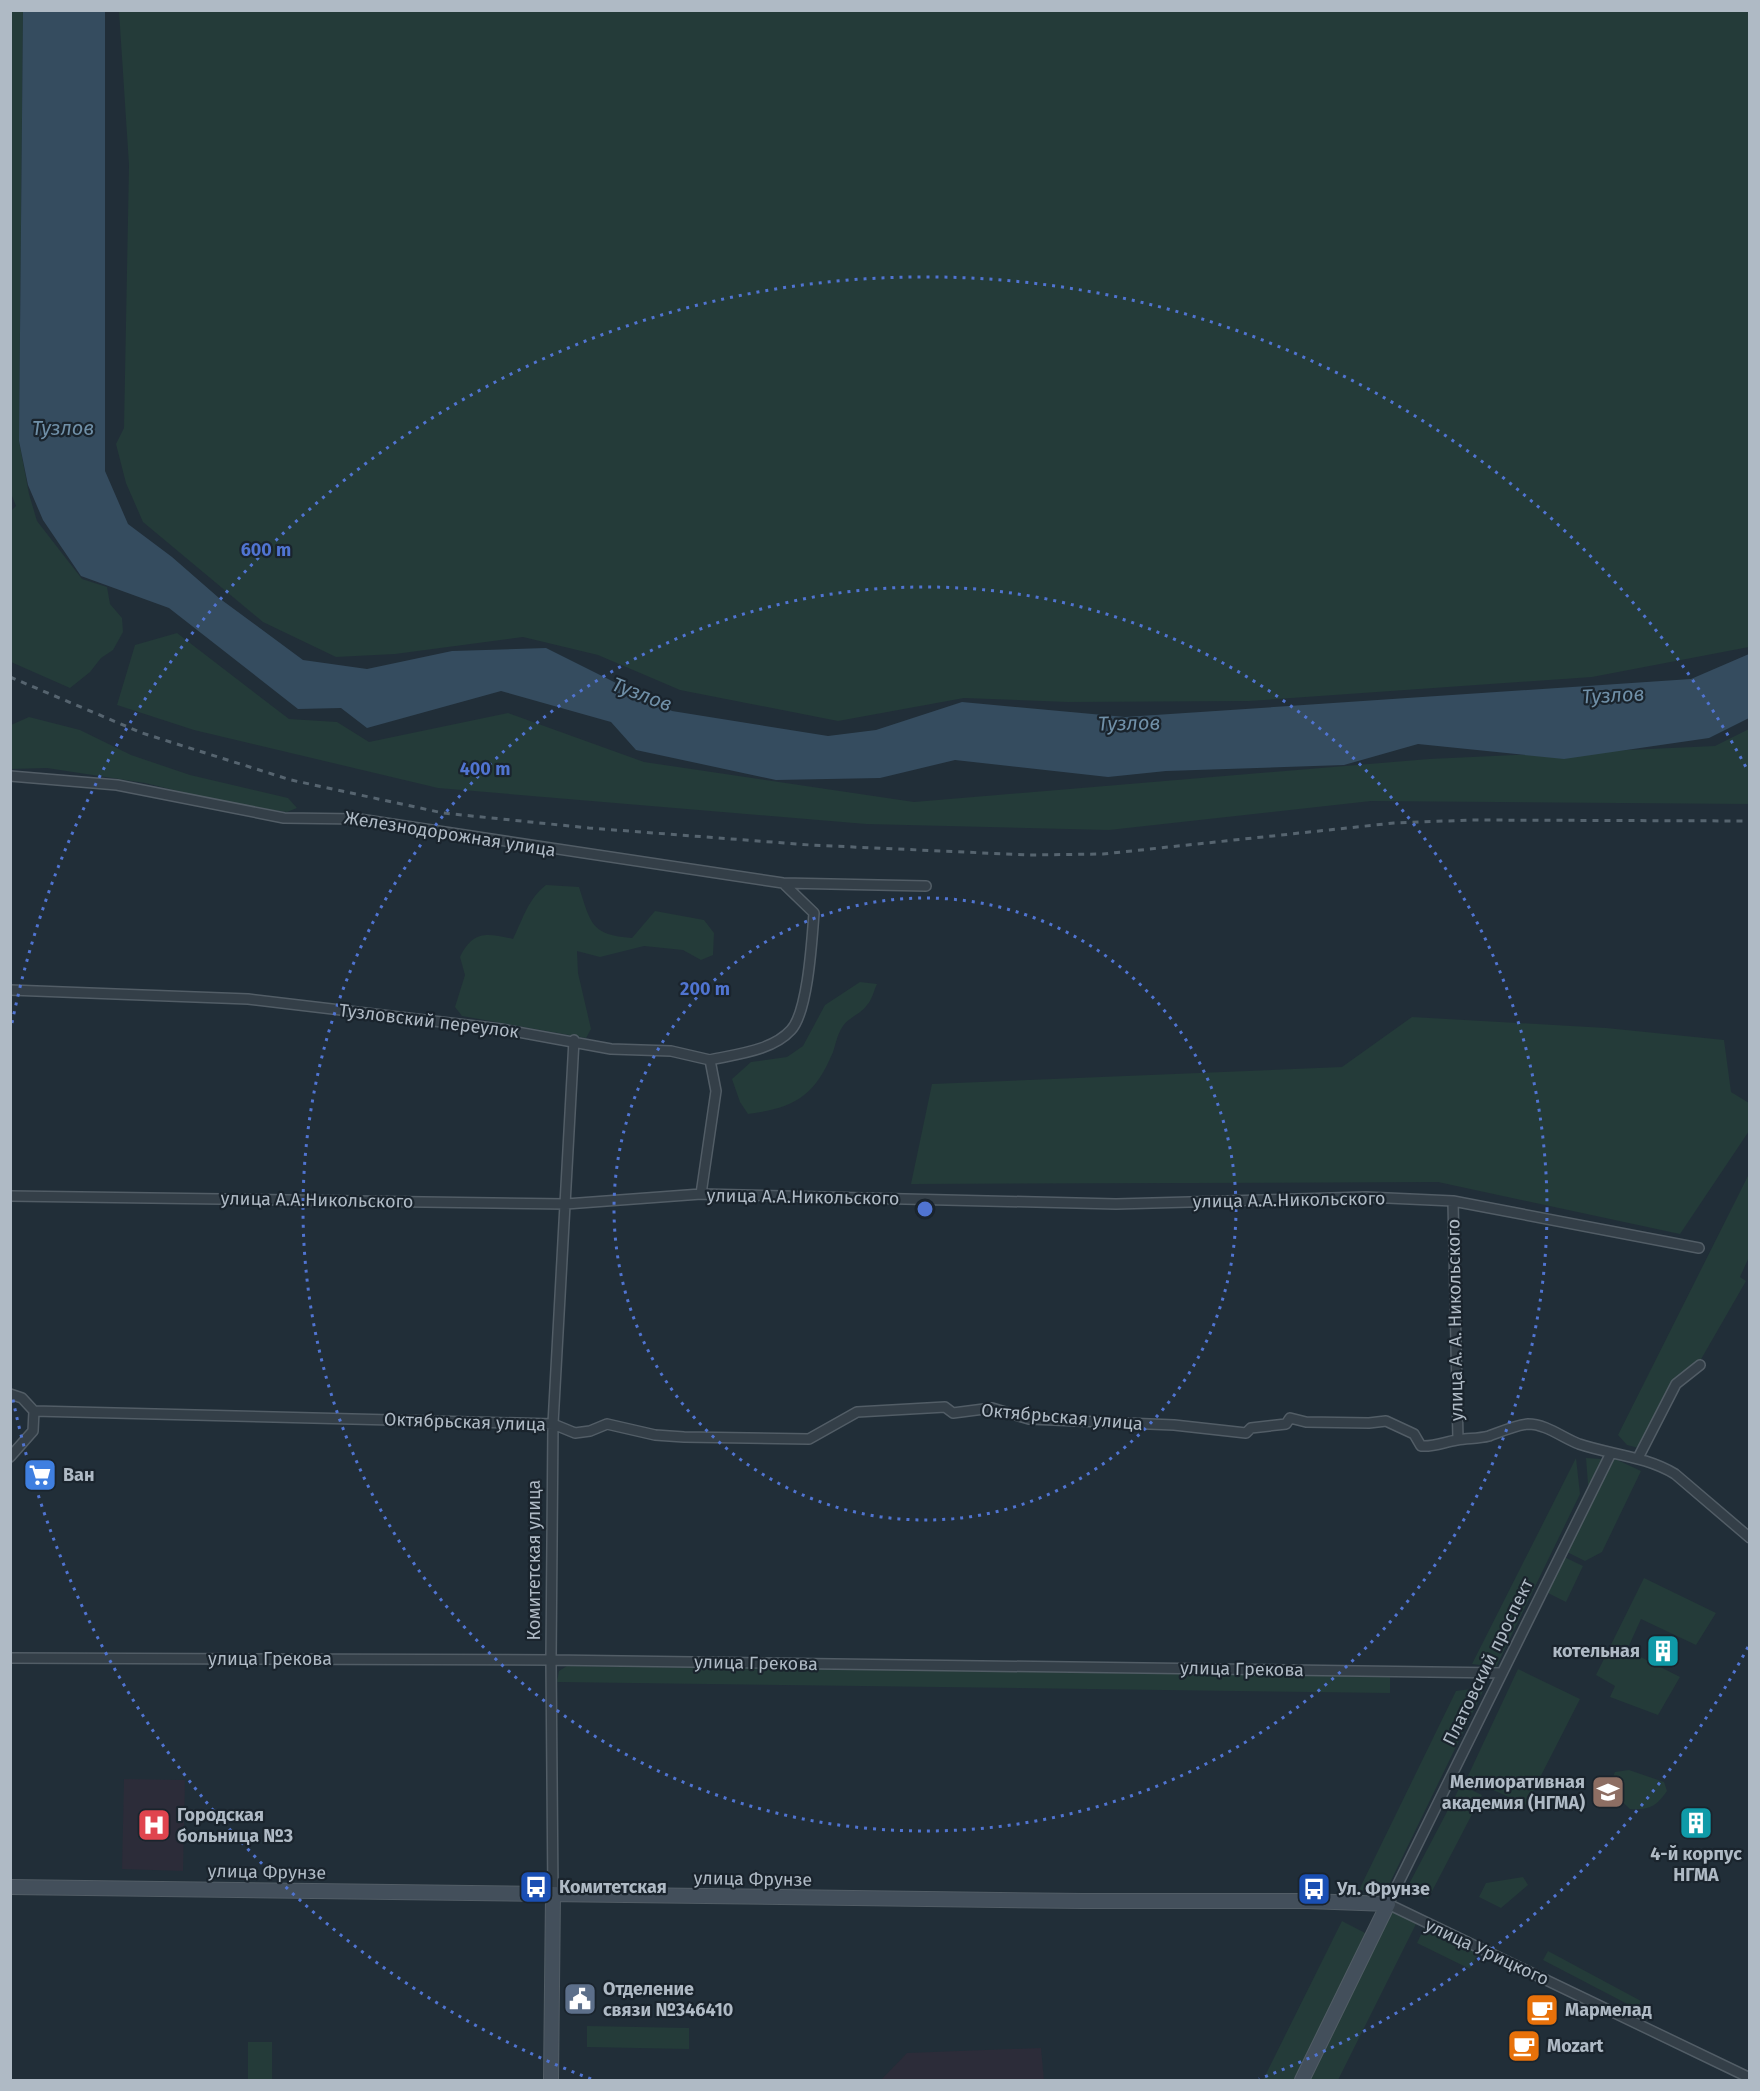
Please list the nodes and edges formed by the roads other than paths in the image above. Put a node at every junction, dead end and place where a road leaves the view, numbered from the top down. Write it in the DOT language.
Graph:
graph roads {
  1 [pos="10,776"];
  2 [pos="783,884"];
  3 [pos="926,886"];
  4 [pos="10,990"];
  5 [pos="574,1040"];
  6 [pos="710,1060"];
  7 [pos="701,1194"];
  8 [pos="10,1196"];
  9 [pos="1453,1201"];
  10 [pos="566,1204"];
  11 [pos="1699,1248"];
  12 [pos="1700,1365"];
  13 [pos="10,1394"];
  14 [pos="34,1411"];
  15 [pos="553,1424"];
  16 [pos="1458,1440"];
  17 [pos="1611,1453"];
  18 [pos="10,1457"];
  19 [pos="1638,1458"];
  20 [pos="1749,1538"];
  21 [pos="10,1658"];
  22 [pos="551,1660"];
  23 [pos="1502,1673"];
  24 [pos="10,1887"];
  25 [pos="553,1894"];
  26 [pos="1388,1904"];
  27 [pos="1749,2078"];
  28 [pos="551,2080"];
  29 [pos="1302,2080"];
  1 -- 2 [label="street, Железнодорожная улица"];
  2 -- 3 [label="street, Железнодорожная улица"];
  2 -- 6 [label="street"];
  4 -- 5 [label="street, Тузловский переулок"];
  5 -- 6 [label="street, Тузловский переулок"];
  5 -- 10 [label="street, Комитетская улица"];
  6 -- 7 [label="street"];
  7 -- 9 [label="street, улица А.А.Никольского"];
  7 -- 10 [label="street, улица А.А.Никольского"];
  8 -- 10 [label="street, улица А.А.Никольского"];
  9 -- 11 [label="street, улица А.А.Никольского"];
  9 -- 16 [label="street, улица А. А. Никольского"];
  10 -- 15 [label="street, Комитетская улица"];
  12 -- 19 [label="street"];
  13 -- 14 [label="street"];
  14 -- 15 [label="street, Октябрьская улица"];
  14 -- 18 [label="street"];
  15 -- 16 [label="street, Октябрьская улица"];
  15 -- 22 [label="street, Комитетская улица"];
  16 -- 17 [label="street, Октябрьская улица"];
  17 -- 19 [label="street, Октябрьская улица"];
  17 -- 23 [label="street, Платовский проспект"];
  19 -- 20 [label="street, Октябрьская улица"];
  21 -- 22 [label="street, улица Грекова"];
  22 -- 23 [label="street, улица Грекова"];
  22 -- 25 [label="street, Комитетская улица"];
  23 -- 26 [label="street, Платовский проспект"];
  24 -- 25 [label="street, улица Фрунзе"];
  25 -- 26 [label="street, улица Фрунзе"];
  25 -- 28 [label="street, Комитетская улица"];
  26 -- 27 [label="street, улица Урицкого"];
  26 -- 29 [label="street, Платовский проспект"];
}
